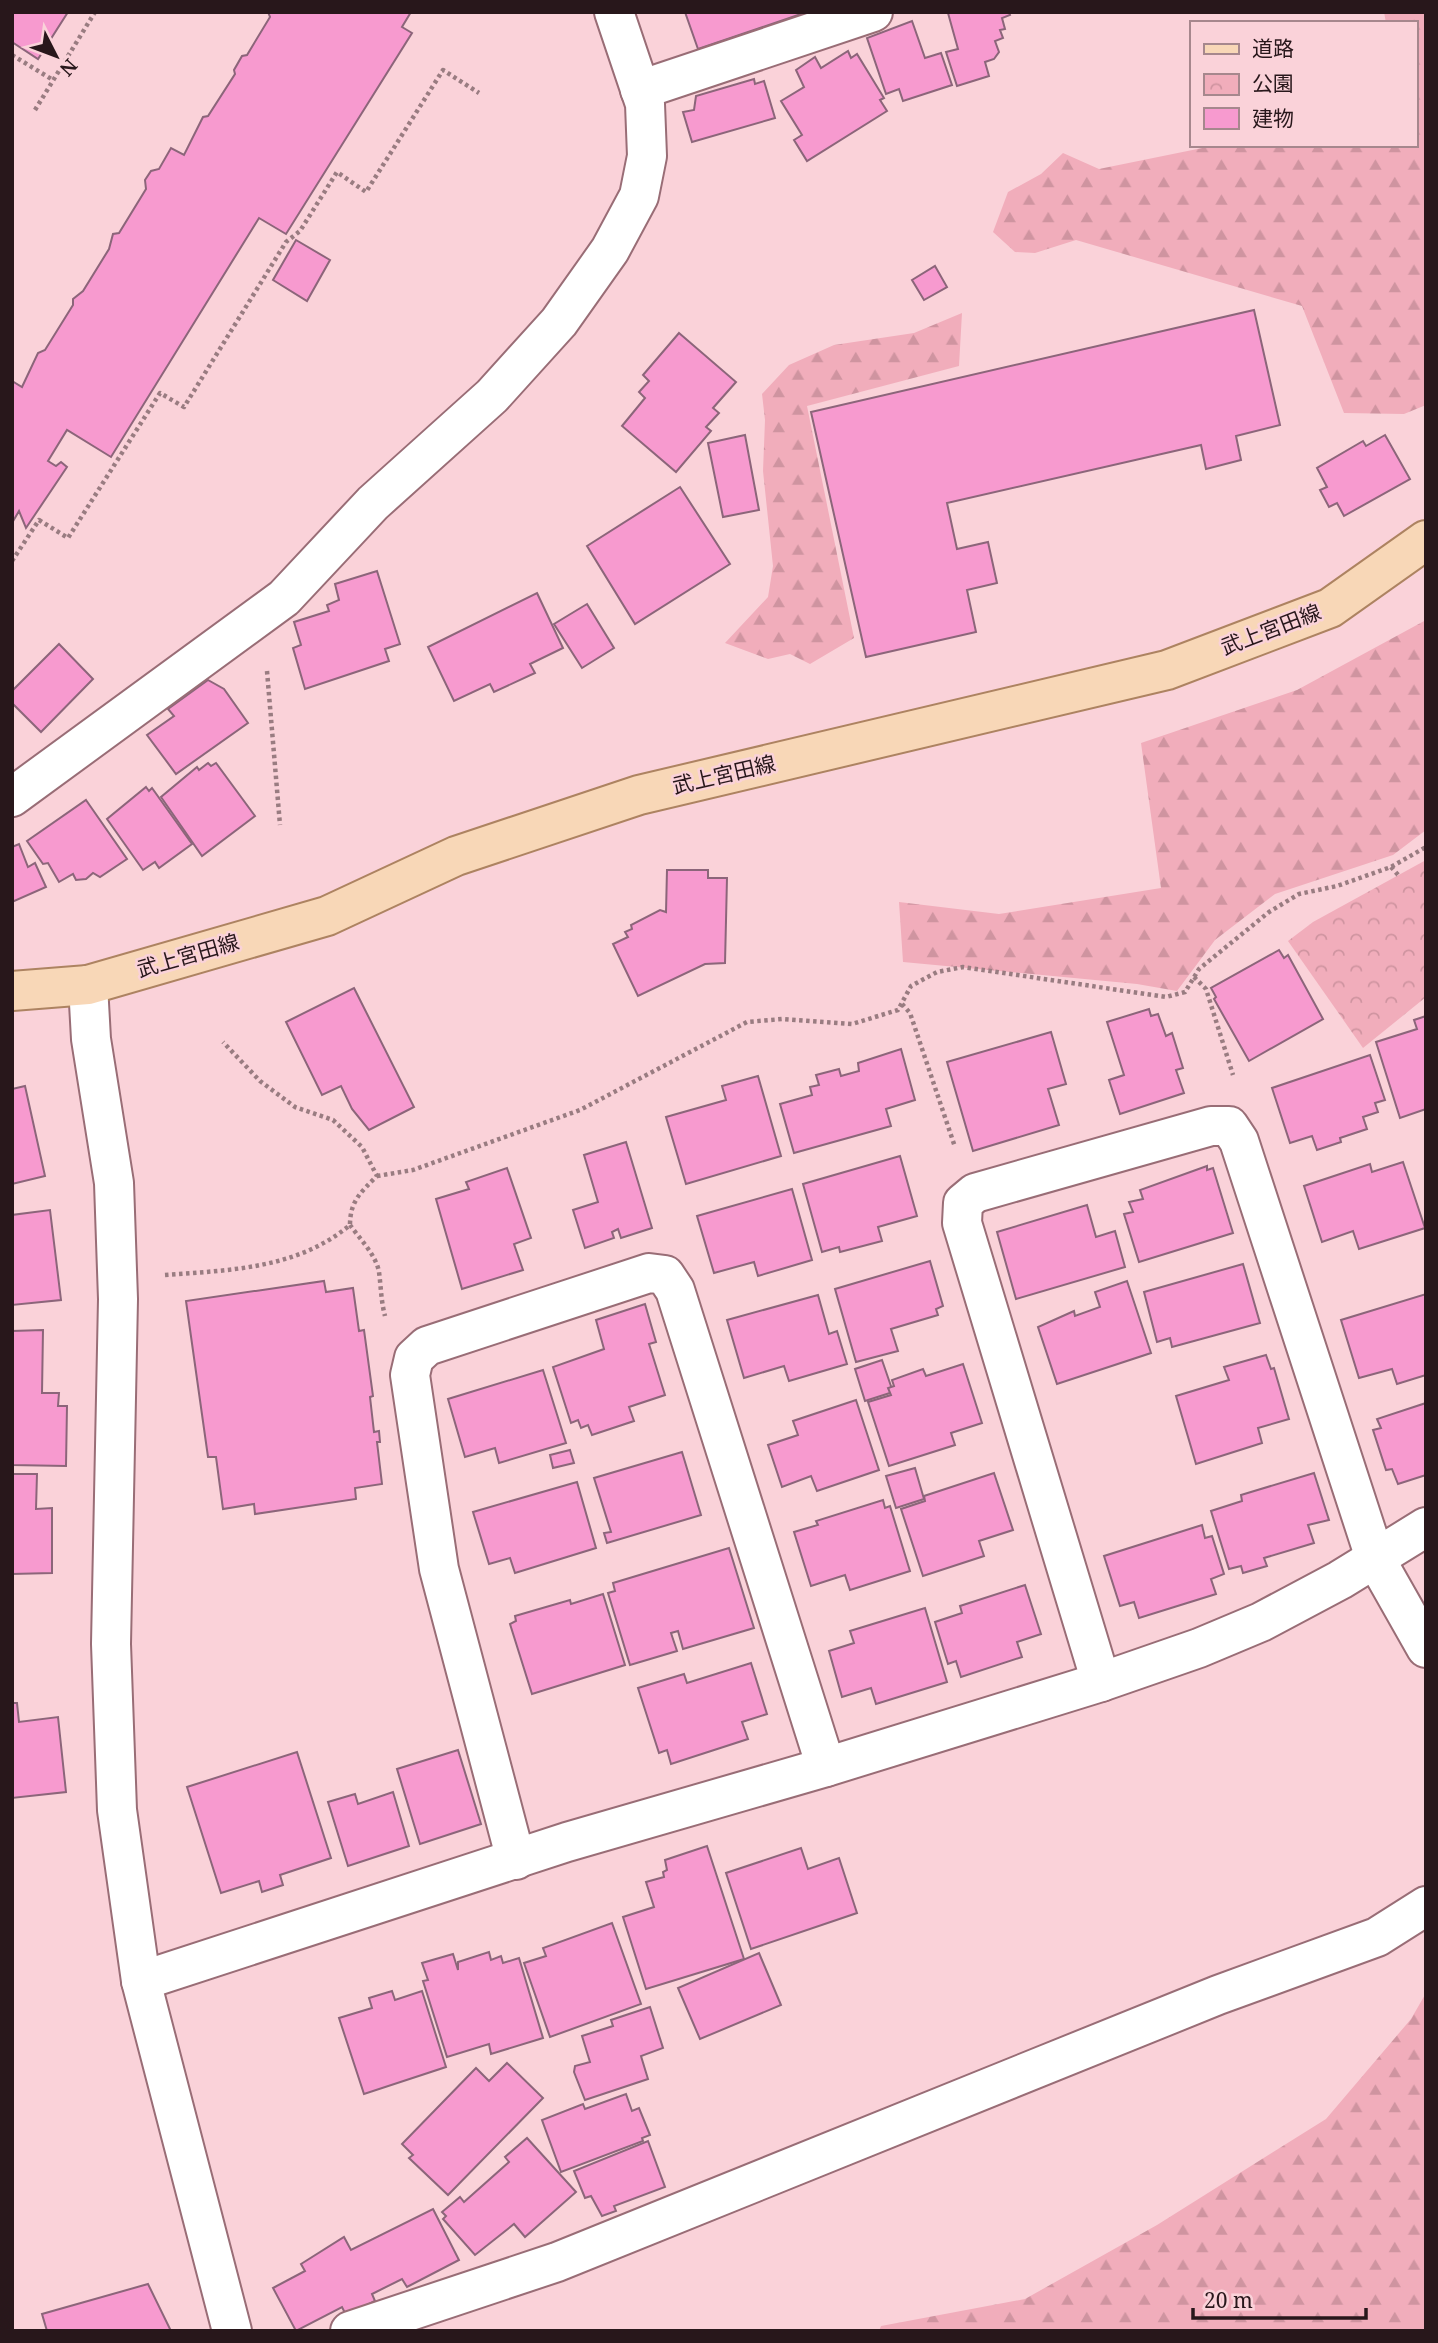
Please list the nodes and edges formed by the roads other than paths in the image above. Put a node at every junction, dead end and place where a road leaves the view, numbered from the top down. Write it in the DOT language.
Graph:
graph roads {
  1 [pos="614,12"];
  2 [pos="873,12"];
  3 [pos="640,90"];
  4 [pos="1426,540"];
  5 [pos="12,797"];
  6 [pos="88,985"];
  7 [pos="12,990"];
  8 [pos="1426,1527"];
  9 [pos="1375,1558"];
  10 [pos="1426,1648"];
  11 [pos="1101,1682"];
  12 [pos="826,1767"];
  13 [pos="516,1860"];
  14 [pos="1426,1906"];
  15 [pos="141,1981"];
  16 [pos="232,2331"];
  17 [pos="350,2331"];
  1 -- 3 [label="street"];
  2 -- 3 [label="street"];
  3 -- 5 [label="street"];
  4 -- 6 [label="main road, 武上宮田線"];
  6 -- 7 [label="main road, 武上宮田線"];
  6 -- 15 [label="street"];
  8 -- 9 [label="street"];
  9 -- 10 [label="street"];
  9 -- 11 [label="street"];
  9 -- 11 [label="street"];
  11 -- 12 [label="street"];
  12 -- 13 [label="street"];
  12 -- 13 [label="street"];
  13 -- 15 [label="street"];
  14 -- 17 [label="street"];
  15 -- 16 [label="street"];
}
